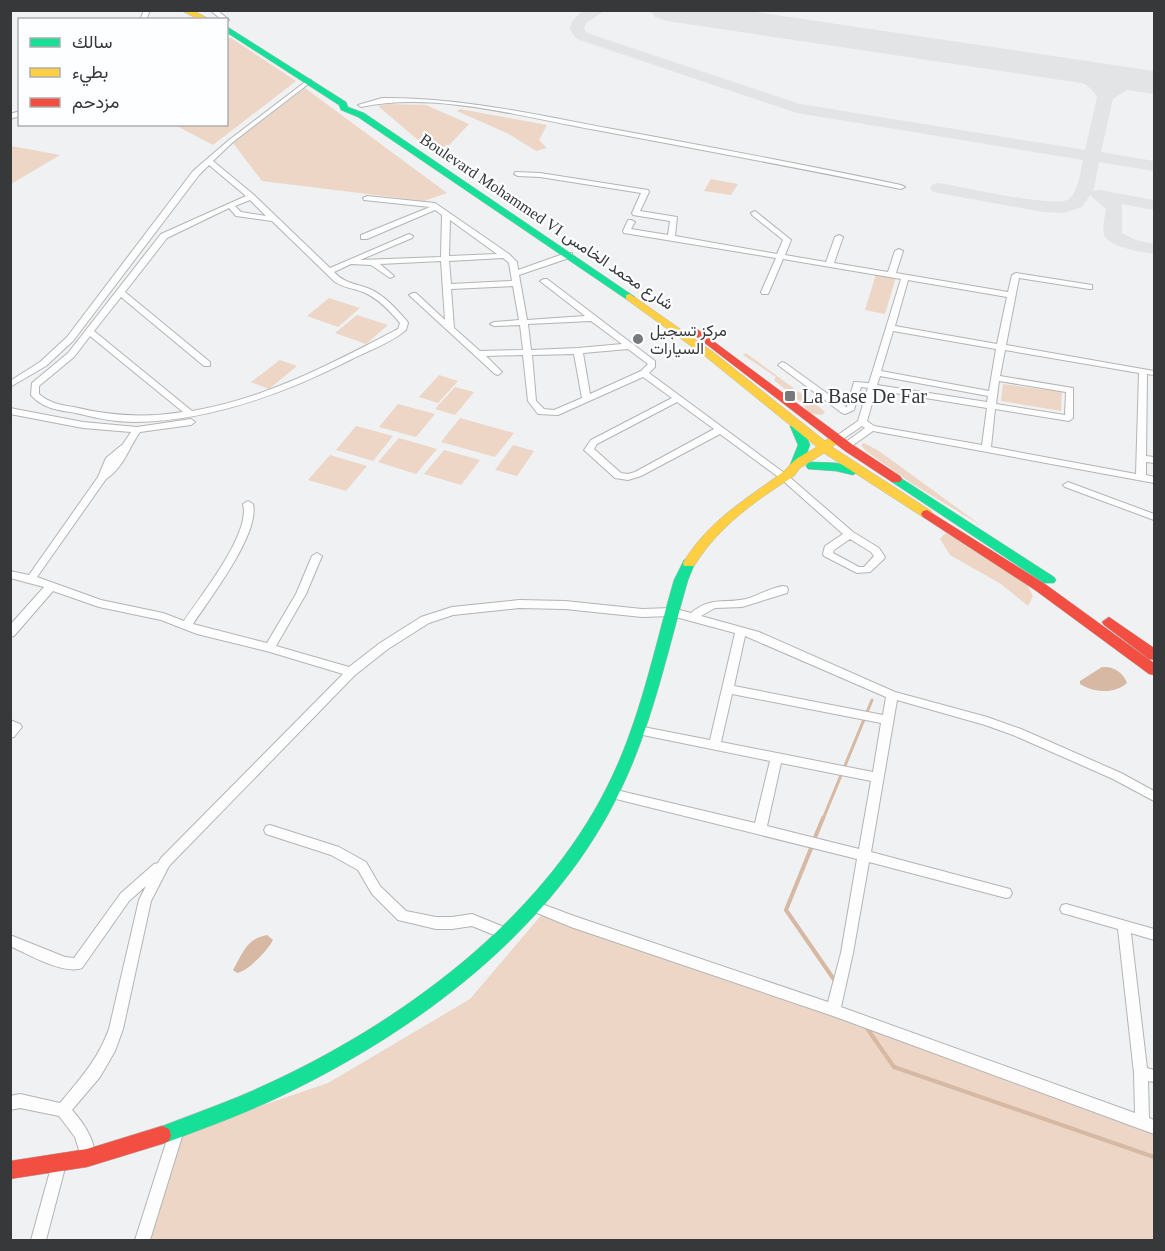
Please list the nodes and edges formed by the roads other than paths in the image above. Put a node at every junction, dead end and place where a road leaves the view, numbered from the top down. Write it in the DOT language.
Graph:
graph roads {
  1 [pos="184,10"];
  2 [pos="198,10"];
  3 [pos="203,18"];
  4 [pos="216,18"];
  5 [pos="228,23"];
  6 [pos="309,81"];
  7 [pos="387,101"];
  8 [pos="357,106"];
  9 [pos="208,161"];
  10 [pos="198,171"];
  11 [pos="222,173"];
  12 [pos="518,174"];
  13 [pos="901,187"];
  14 [pos="251,197"];
  15 [pos="367,198"];
  16 [pos="230,206"];
  17 [pos="436,207"];
  18 [pos="755,213"];
  19 [pos="446,215"];
  20 [pos="274,219"];
  21 [pos="631,222"];
  22 [pos="409,236"];
  23 [pos="364,237"];
  24 [pos="839,237"];
  25 [pos="671,238"];
  26 [pos="899,251"];
  27 [pos="569,255"];
  28 [pos="506,256"];
  29 [pos="781,257"];
  30 [pos="445,260"];
  31 [pos="350,263"];
  32 [pos="374,263"];
  33 [pos="829,265"];
  34 [pos="329,271"];
  35 [pos="891,275"];
  36 [pos="390,276"];
  37 [pos="905,278"];
  38 [pos="517,279"];
  39 [pos="544,281"];
  40 [pos="1089,286"];
  41 [pos="448,287"];
  42 [pos="120,292"];
  43 [pos="765,292"];
  44 [pos="413,295"];
  45 [pos="1011,295"];
  46 [pos="593,318"];
  47 [pos="524,323"];
  48 [pos="494,324"];
  49 [pos="450,328"];
  50 [pos="891,328"];
  51 [pos="90,332"];
  52 [pos="630,346"];
  53 [pos="1001,346"];
  54 [pos="578,351"];
  55 [pos="527,353"];
  56 [pos="478,354"];
  57 [pos="207,364"];
  58 [pos="782,365"];
  59 [pos="1143,371"];
  60 [pos="498,372"];
  61 [pos="644,373"];
  62 [pos="876,373"];
  63 [pos="1155,373"];
  64 [pos="995,378"];
  65 [pos="10,385"];
  66 [pos="872,386"];
  67 [pos="993,394"];
  68 [pos="586,397"];
  69 [pos="676,399"];
  70 [pos="992,406"];
  71 [pos="10,411"];
  72 [pos="190,418"];
  73 [pos="862,422"];
  74 [pos="796,425"];
  75 [pos="872,428"];
  76 [pos="137,430"];
  77 [pos="720,430"];
  78 [pos="842,442"];
  79 [pos="986,448"];
  80 [pos="829,451"];
  81 [pos="1142,459"];
  82 [pos="1155,460"];
  83 [pos="812,466"];
  84 [pos="790,472"];
  85 [pos="861,473"];
  86 [pos="1141,477"];
  87 [pos="1155,480"];
  88 [pos="1068,485"];
  89 [pos="248,504"];
  90 [pos="1155,517"];
  91 [pos="850,534"];
  92 [pos="317,556"];
  93 [pos="10,574"];
  94 [pos="31,579"];
  95 [pos="51,586"];
  96 [pos="783,590"];
  97 [pos="672,612"];
  98 [pos="692,618"];
  99 [pos="186,626"];
  100 [pos="741,631"];
  101 [pos="10,633"];
  102 [pos="270,648"];
  103 [pos="1155,655"];
  104 [pos="1155,670"];
  105 [pos="351,672"];
  106 [pos="728,689"];
  107 [pos="892,695"];
  108 [pos="887,720"];
  109 [pos="10,724"];
  110 [pos="638,730"];
  111 [pos="10,734"];
  112 [pos="715,744"];
  113 [pos="777,758"];
  114 [pos="877,778"];
  115 [pos="612,794"];
  116 [pos="1155,796"];
  117 [pos="760,829"];
  118 [pos="270,830"];
  119 [pos="863,855"];
  120 [pos="165,862"];
  121 [pos="1006,892"];
  122 [pos="534,906"];
  123 [pos="1066,909"];
  124 [pos="1124,927"];
  125 [pos="504,933"];
  126 [pos="1155,934"];
  127 [pos="10,940"];
  128 [pos="833,1010"];
  129 [pos="1148,1074"];
  130 [pos="10,1103"];
  131 [pos="63,1110"];
  132 [pos="1148,1125"];
  133 [pos="177,1130"];
  134 [pos="88,1158"];
  135 [pos="59,1164"];
  136 [pos="10,1170"];
  137 [pos="38,1240"];
  138 [pos="142,1240"];
  1 -- 3 [label="main road"];
  2 -- 4 [label="main road"];
  5 -- 6 [label="main road, Boulevard Mohammed VI شارع محمد الخامس"];
  5 -- 8 [label="main road, Boulevard Mohammed VI شارع محمد الخامس"];
  6 -- 8 [label="main road, Boulevard Mohammed VI شارع محمد الخامس"];
  6 -- 9 [label="street"];
  7 -- 8 [label="street"];
  7 -- 8 [label="street"];
  7 -- 13 [label="street"];
  8 -- 27 [label="main road, Boulevard Mohammed VI شارع محمد الخامس"];
  8 -- 78 [label="main road, Boulevard Mohammed VI شارع محمد الخامس"];
  9 -- 10 [label="street"];
  9 -- 11 [label="street"];
  10 -- 11 [label="street"];
  10 -- 65 [label="street"];
  11 -- 14 [label="street"];
  12 -- 25 [label="street"];
  14 -- 16 [label="street"];
  14 -- 20 [label="street"];
  15 -- 17 [label="street"];
  16 -- 20 [label="street"];
  16 -- 42 [label="street"];
  17 -- 19 [label="street"];
  17 -- 23 [label="street"];
  18 -- 29 [label="street"];
  19 -- 28 [label="street"];
  19 -- 30 [label="street"];
  20 -- 34 [label="street"];
  21 -- 25 [label="street"];
  22 -- 31 [label="street"];
  24 -- 33 [label="street"];
  25 -- 29 [label="street"];
  26 -- 35 [label="street"];
  27 -- 38 [label="street"];
  27 -- 74 [label="main road, Boulevard Mohammed VI شارع محمد الخامس"];
  28 -- 30 [label="street"];
  28 -- 38 [label="street"];
  29 -- 33 [label="street"];
  29 -- 43 [label="street"];
  30 -- 32 [label="street"];
  30 -- 41 [label="street"];
  31 -- 32 [label="street"];
  31 -- 34 [label="street"];
  32 -- 36 [label="street"];
  33 -- 35 [label="street"];
  34 -- 72 [label="street"];
  35 -- 37 [label="street"];
  37 -- 45 [label="street"];
  37 -- 50 [label="street"];
  38 -- 41 [label="street"];
  38 -- 47 [label="street"];
  39 -- 46 [label="street"];
  40 -- 45 [label="street"];
  41 -- 49 [label="street"];
  42 -- 51 [label="street"];
  42 -- 57 [label="street"];
  44 -- 49 [label="street"];
  45 -- 53 [label="street"];
  46 -- 47 [label="street"];
  46 -- 52 [label="street"];
  47 -- 48 [label="street"];
  47 -- 55 [label="street"];
  49 -- 56 [label="street"];
  50 -- 53 [label="street"];
  50 -- 62 [label="street"];
  51 -- 72 [label="street"];
  51 -- 72 [label="street"];
  52 -- 54 [label="street"];
  52 -- 61 [label="street"];
  53 -- 59 [label="street"];
  53 -- 64 [label="street"];
  54 -- 55 [label="street"];
  54 -- 68 [label="street"];
  55 -- 56 [label="street"];
  55 -- 68 [label="street"];
  56 -- 60 [label="street"];
  58 -- 66 [label="street"];
  59 -- 63 [label="street"];
  59 -- 81 [label="street"];
  61 -- 68 [label="street"];
  61 -- 69 [label="street"];
  62 -- 66 [label="street"];
  62 -- 67 [label="street"];
  64 -- 67 [label="street"];
  64 -- 70 [label="street"];
  66 -- 70 [label="street"];
  66 -- 73 [label="street"];
  67 -- 70 [label="street"];
  69 -- 77 [label="street"];
  69 -- 77 [label="street"];
  70 -- 79 [label="street"];
  71 -- 76 [label="street"];
  72 -- 76 [label="street"];
  73 -- 75 [label="street"];
  73 -- 78 [label="street"];
  74 -- 80 [label="main road, Boulevard Mohammed VI شارع محمد الخامس"];
  74 -- 84 [label="main road"];
  75 -- 78 [label="street"];
  75 -- 79 [label="street"];
  76 -- 94 [label="street"];
  77 -- 84 [label="street"];
  78 -- 80 [label="main road"];
  78 -- 103 [label="main road, Boulevard Mohammed VI شارع محمد الخامس"];
  79 -- 86 [label="street"];
  80 -- 83 [label="main road"];
  80 -- 84 [label="main road"];
  80 -- 85 [label="main road, Boulevard Mohammed VI شارع محمد الخامس"];
  81 -- 82 [label="street"];
  81 -- 86 [label="street"];
  83 -- 84 [label="main road"];
  83 -- 85 [label="main road"];
  84 -- 91 [label="street"];
  84 -- 97 [label="main road"];
  85 -- 104 [label="main road, Boulevard Mohammed VI شارع محمد الخامس"];
  86 -- 87 [label="street"];
  88 -- 90 [label="street"];
  89 -- 99 [label="street"];
  91 -- 91 [label="street"];
  92 -- 102 [label="street"];
  93 -- 94 [label="street"];
  94 -- 95 [label="street"];
  95 -- 99 [label="street"];
  95 -- 101 [label="street"];
  96 -- 98 [label="street"];
  97 -- 98 [label="street"];
  97 -- 105 [label="street"];
  97 -- 110 [label="main road"];
  98 -- 100 [label="street"];
  99 -- 102 [label="street"];
  100 -- 106 [label="street"];
  100 -- 107 [label="street"];
  102 -- 105 [label="street"];
  105 -- 120 [label="street"];
  106 -- 108 [label="street"];
  106 -- 112 [label="street"];
  107 -- 108 [label="street"];
  107 -- 116 [label="street"];
  108 -- 114 [label="street"];
  109 -- 111 [label="street"];
  110 -- 112 [label="street"];
  110 -- 115 [label="main road"];
  112 -- 113 [label="street"];
  113 -- 114 [label="street"];
  113 -- 117 [label="street"];
  114 -- 119 [label="street"];
  115 -- 117 [label="street"];
  115 -- 122 [label="main road"];
  117 -- 119 [label="street"];
  118 -- 125 [label="street"];
  119 -- 121 [label="street"];
  119 -- 128 [label="street"];
  120 -- 127 [label="street"];
  120 -- 131 [label="street"];
  122 -- 125 [label="main road"];
  122 -- 128 [label="street"];
  123 -- 124 [label="street"];
  124 -- 126 [label="street"];
  124 -- 129 [label="street"];
  125 -- 133 [label="main road"];
  128 -- 132 [label="street"];
  129 -- 132 [label="street"];
  130 -- 131 [label="street"];
  131 -- 134 [label="street"];
  133 -- 134 [label="main road"];
  133 -- 138 [label="street"];
  134 -- 135 [label="main road"];
  135 -- 136 [label="main road"];
  135 -- 137 [label="street"];
}
